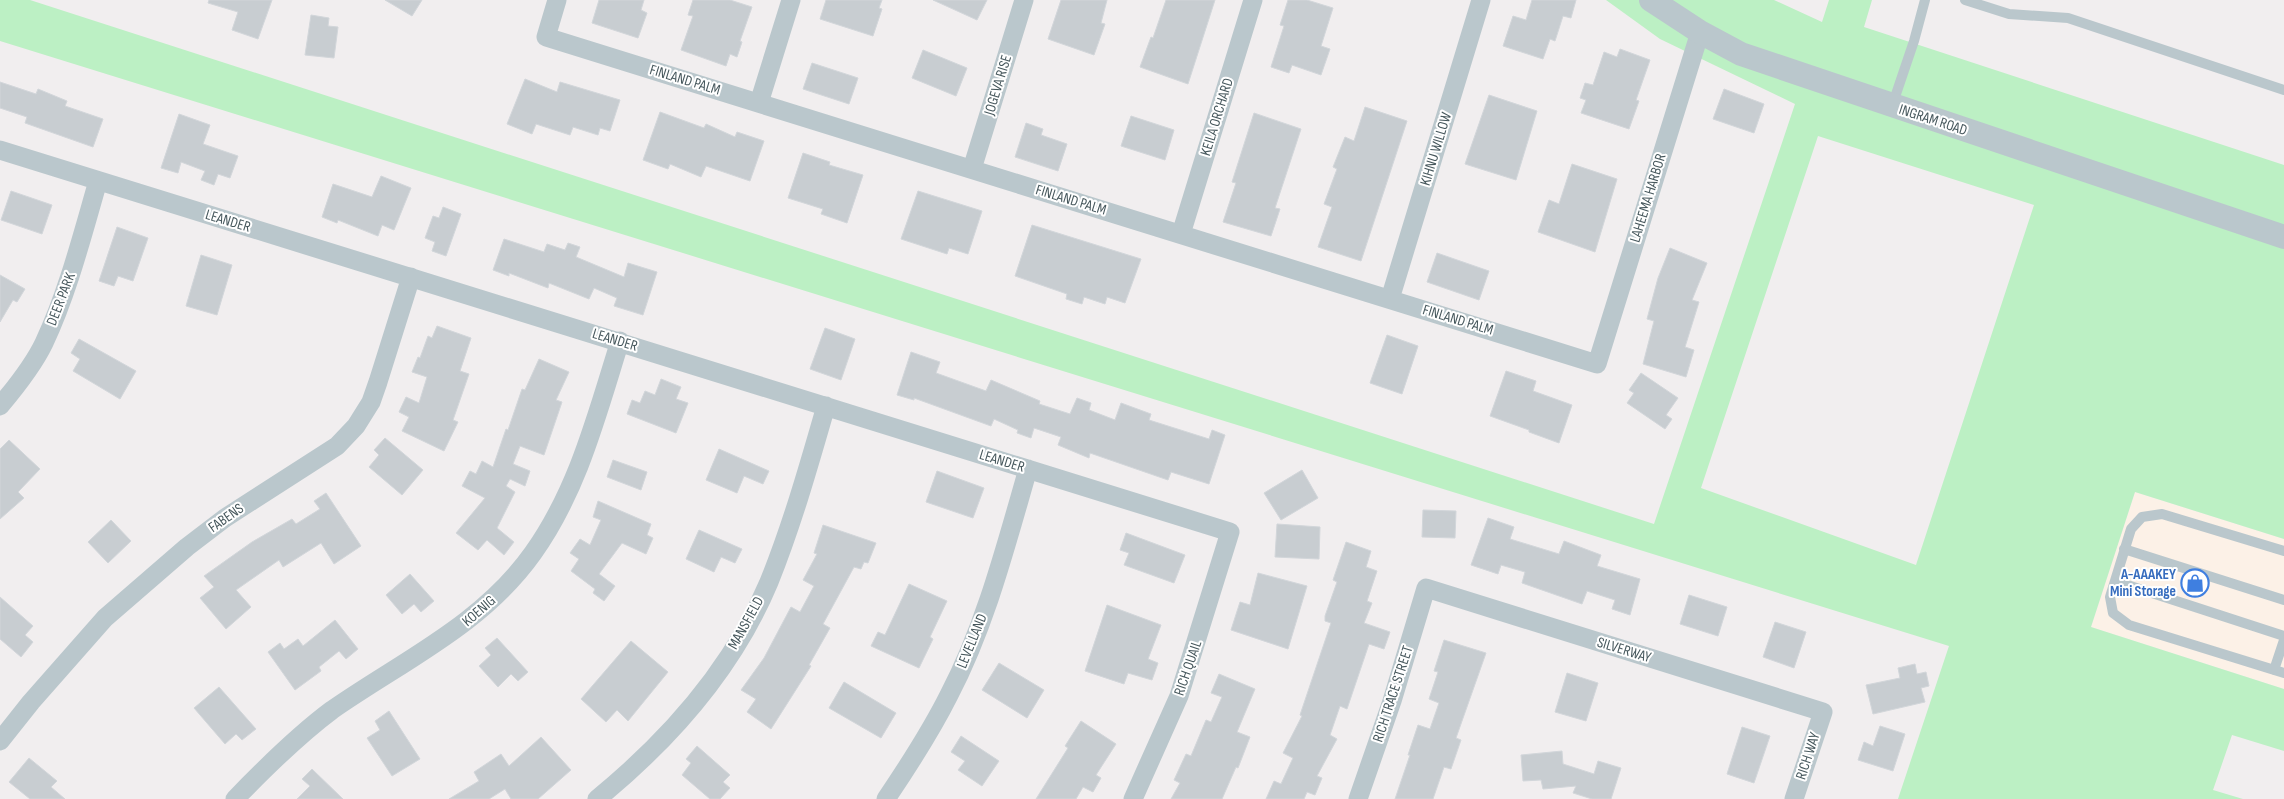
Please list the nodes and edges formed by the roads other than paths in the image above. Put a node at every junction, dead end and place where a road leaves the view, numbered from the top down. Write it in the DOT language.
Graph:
graph roads {
  1 [pos="558,0"];
  2 [pos="791,0"];
  3 [pos="1024,0"];
  4 [pos="1253,0"];
  5 [pos="1482,0"];
  6 [pos="1651,0"];
  7 [pos="1925,0"];
  8 [pos="1965,0"];
  9 [pos="1700,32"];
  10 [pos="2284,90"];
  11 [pos="759,103"];
  12 [pos="1892,106"];
  13 [pos="0,150"];
  14 [pos="972,169"];
  15 [pos="98,181"];
  16 [pos="2224,217"];
  17 [pos="2284,226"];
  18 [pos="1181,234"];
  19 [pos="2284,237"];
  20 [pos="411,277"];
  21 [pos="1390,299"];
  22 [pos="620,341"];
  23 [pos="1597,364"];
  24 [pos="0,406"];
  25 [pos="826,406"];
  26 [pos="1028,469"];
  27 [pos="1230,532"];
  28 [pos="2124,550"];
  29 [pos="2284,551"];
  30 [pos="2115,581"];
  31 [pos="1426,588"];
  32 [pos="2284,600"];
  33 [pos="2284,638"];
  34 [pos="2279,672"];
  35 [pos="1823,712"];
  36 [pos="0,741"];
  37 [pos="235,799"];
  38 [pos="597,799"];
  39 [pos="886,799"];
  40 [pos="1133,799"];
  41 [pos="1358,799"];
  42 [pos="1794,799"];
  1 -- 11 [label="street, FINLAND PALM"];
  2 -- 11 [label="street"];
  3 -- 14 [label="street, JOGEVA RISE"];
  4 -- 18 [label="street, KEILA ORCHARD"];
  5 -- 21 [label="street, KIHNU WILLOW"];
  6 -- 9 [label="street, INGRAM ROAD"];
  7 -- 12 [label="lane"];
  8 -- 10 [label="lane"];
  9 -- 12 [label="street, INGRAM ROAD"];
  9 -- 23 [label="street, LAHEEMA HARBOR"];
  11 -- 14 [label="street, FINLAND PALM"];
  12 -- 16 [label="street, INGRAM ROAD"];
  13 -- 15 [label="street, LEANDER"];
  14 -- 18 [label="street, FINLAND PALM"];
  15 -- 20 [label="street, LEANDER"];
  15 -- 24 [label="street, DEER PARK"];
  16 -- 17 [label="street, INGRAM ROAD"];
  16 -- 19 [label="street, INGRAM ROAD"];
  18 -- 21 [label="street, FINLAND PALM"];
  20 -- 22 [label="street, LEANDER"];
  20 -- 36 [label="street, FABENS"];
  21 -- 23 [label="street, FINLAND PALM"];
  22 -- 25 [label="street, LEANDER"];
  22 -- 37 [label="street, KOENIG"];
  25 -- 26 [label="street, LEANDER"];
  25 -- 38 [label="street, MANSFIELD"];
  26 -- 27 [label="street, LEANDER"];
  26 -- 39 [label="street, LEVELLAND"];
  27 -- 40 [label="street, RICH QUAIL"];
  28 -- 29 [label="lane"];
  28 -- 30 [label="lane"];
  28 -- 32 [label="lane"];
  30 -- 33 [label="lane"];
  30 -- 34 [label="lane"];
  31 -- 35 [label="street, SILVERWAY"];
  31 -- 41 [label="street, RICH TRACE STREET"];
  33 -- 34 [label="lane"];
  35 -- 42 [label="street, RICH WAY"];
}
